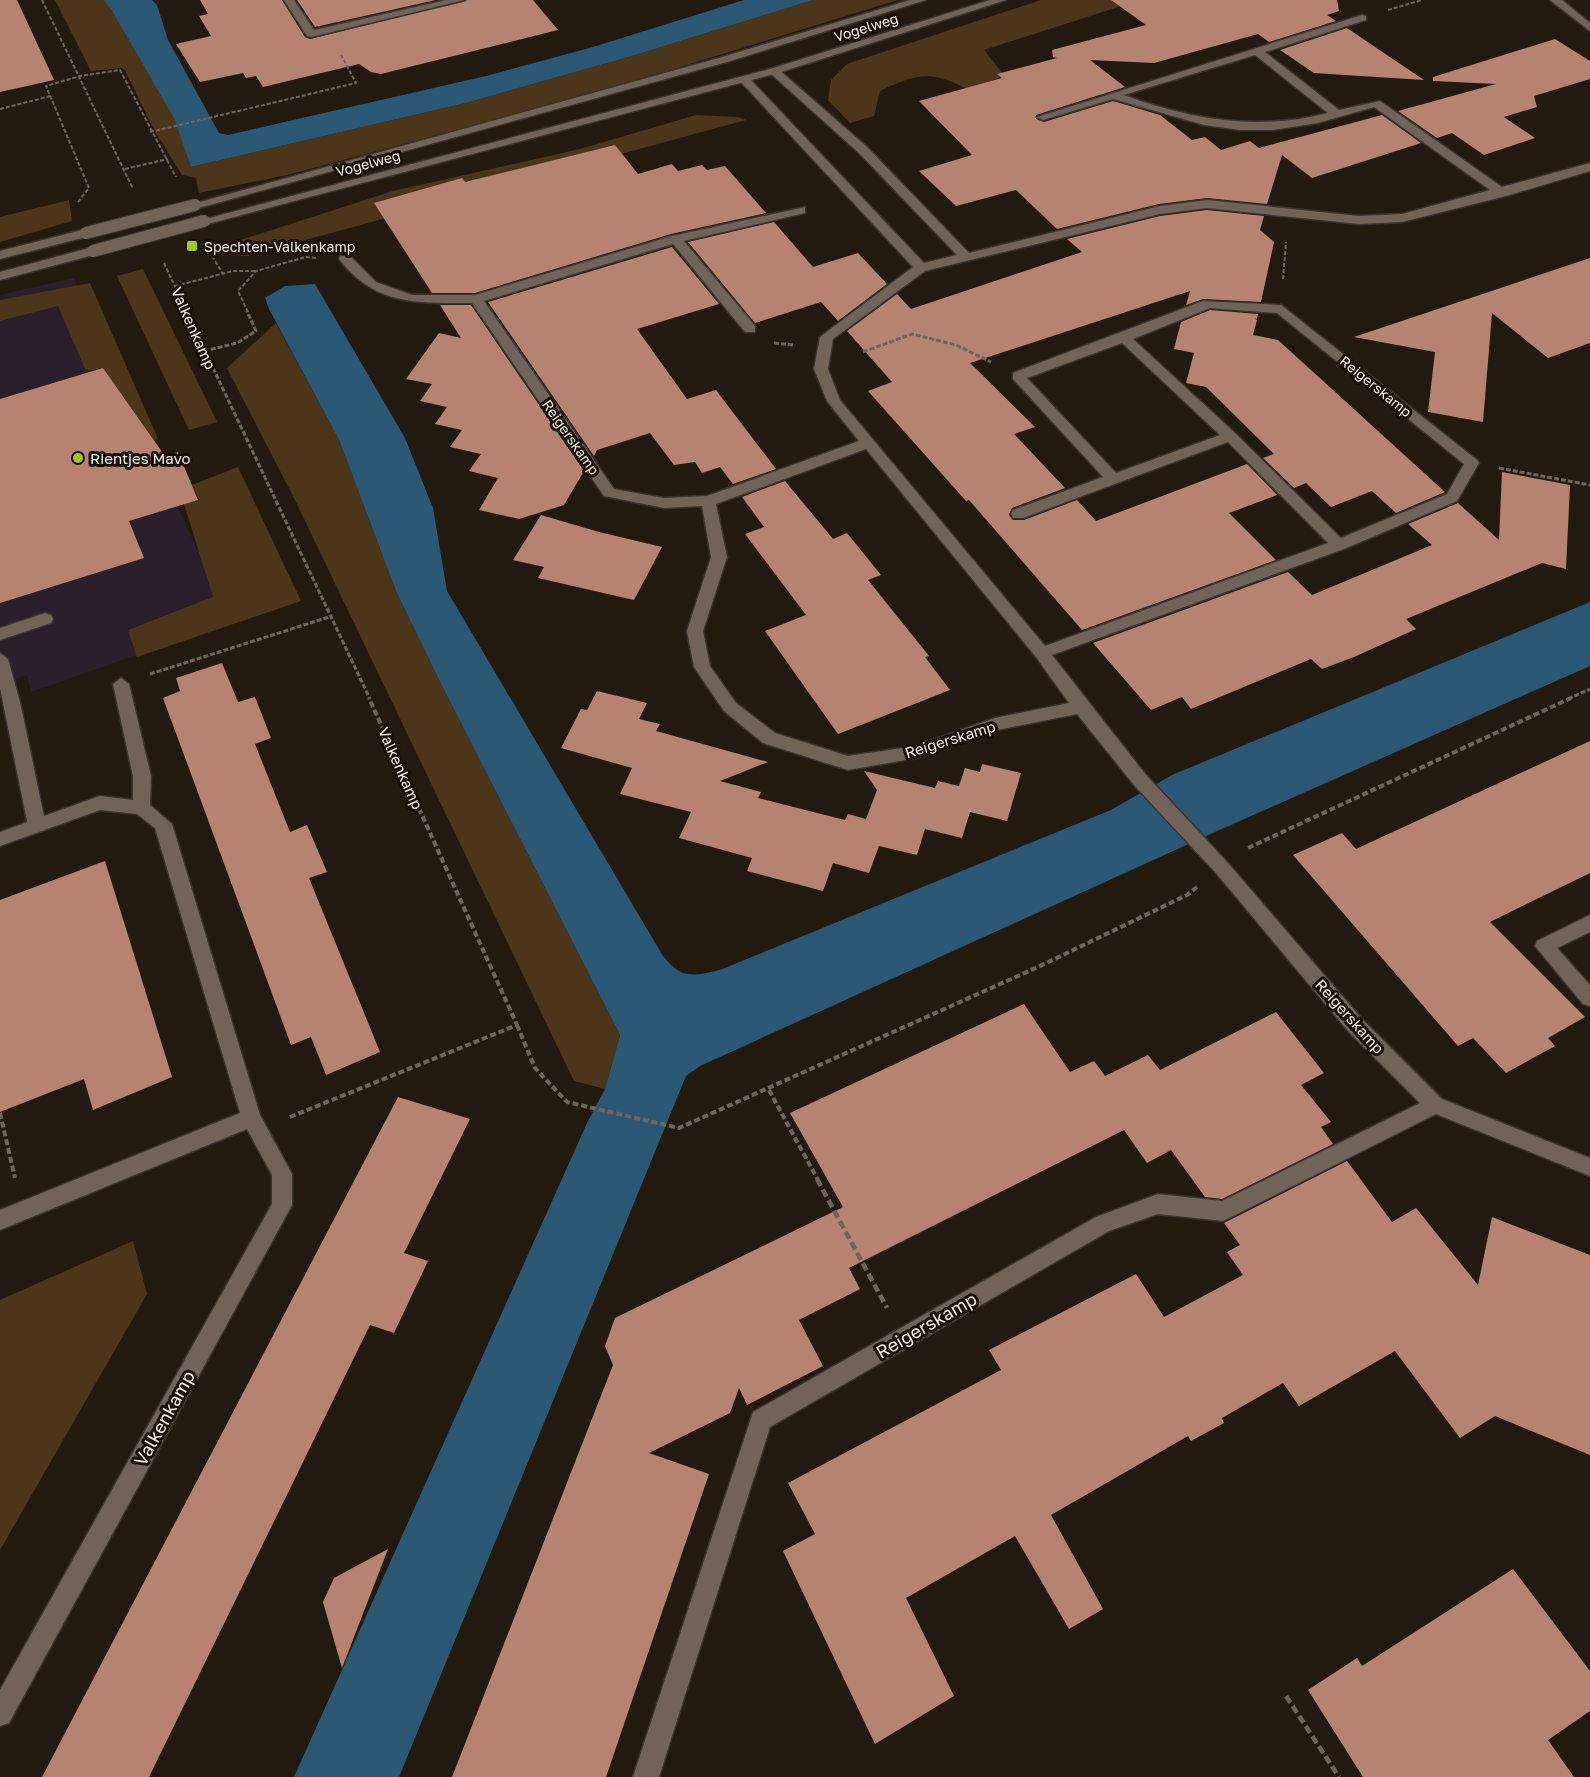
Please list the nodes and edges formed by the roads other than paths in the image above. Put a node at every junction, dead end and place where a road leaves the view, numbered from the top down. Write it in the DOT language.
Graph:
graph roads {
  1 [pos="289,0"];
  2 [pos="460,0"];
  3 [pos="921,0"];
  4 [pos="1001,0"];
  5 [pos="1555,0"];
  6 [pos="1362,18"];
  7 [pos="1590,28"];
  8 [pos="753,51"];
  9 [pos="1257,51"];
  10 [pos="723,60"];
  11 [pos="774,71"];
  12 [pos="744,79"];
  13 [pos="1115,96"];
  14 [pos="1336,114"];
  15 [pos="1043,117"];
  16 [pos="1590,167"];
  17 [pos="1502,193"];
  18 [pos="801,210"];
  19 [pos="676,239"];
  20 [pos="0,255"];
  21 [pos="966,257"];
  22 [pos="345,259"];
  23 [pos="921,268"];
  24 [pos="0,276"];
  25 [pos="476,299"];
  26 [pos="750,329"];
  27 [pos="1124,338"];
  28 [pos="1230,436"];
  29 [pos="868,443"];
  30 [pos="1113,479"];
  31 [pos="708,501"];
  32 [pos="1018,514"];
  33 [pos="1339,545"];
  34 [pos="45,619"];
  35 [pos="0,634"];
  36 [pos="1042,653"];
  37 [pos="0,658"];
  38 [pos="121,684"];
  39 [pos="1081,707"];
  40 [pos="141,808"];
  41 [pos="37,826"];
  42 [pos="0,839"];
  43 [pos="1590,923"];
  44 [pos="1590,998"];
  45 [pos="1435,1105"];
  46 [pos="250,1118"];
  47 [pos="1590,1167"];
  48 [pos="0,1220"];
  49 [pos="0,1714"];
  50 [pos="646,1777"];
  1 -- 2 [label="street"];
  3 -- 8 [label="street, Vogelweg"];
  4 -- 11 [label="street, Vogelweg"];
  5 -- 7 [label="street"];
  6 -- 9 [label="street"];
  8 -- 10 [label="street, Vogelweg"];
  8 -- 11 [label="street"];
  9 -- 13 [label="street"];
  9 -- 14 [label="street"];
  10 -- 12 [label="street"];
  10 -- 20 [label="street, Vogelweg, bridge"];
  11 -- 12 [label="street, Vogelweg"];
  11 -- 21 [label="street"];
  12 -- 23 [label="street"];
  12 -- 24 [label="street, Vogelweg, bridge"];
  13 -- 14 [label="street"];
  13 -- 15 [label="street"];
  14 -- 17 [label="street"];
  16 -- 17 [label="street"];
  17 -- 21 [label="street"];
  18 -- 19 [label="street"];
  19 -- 25 [label="street"];
  19 -- 26 [label="street"];
  21 -- 23 [label="street"];
  22 -- 25 [label="street"];
  23 -- 29 [label="street, Reigerskamp"];
  25 -- 31 [label="street, Reigerskamp"];
  27 -- 28 [label="street"];
  27 -- 30 [label="street"];
  27 -- 33 [label="street, Reigerskamp"];
  28 -- 30 [label="street"];
  28 -- 33 [label="street"];
  29 -- 31 [label="street, Reigerskamp"];
  29 -- 36 [label="street, Reigerskamp"];
  30 -- 32 [label="street"];
  31 -- 39 [label="street, Reigerskamp"];
  33 -- 36 [label="street"];
  34 -- 35 [label="street"];
  36 -- 39 [label="street, Reigerskamp"];
  37 -- 41 [label="street"];
  38 -- 40 [label="street"];
  39 -- 45 [label="street, Reigerskamp"];
  40 -- 41 [label="street"];
  40 -- 46 [label="street, Valkenkamp"];
  41 -- 42 [label="street"];
  43 -- 44 [label="street"];
  45 -- 47 [label="street, Reigerskamp"];
  45 -- 50 [label="street, Reigerskamp"];
  46 -- 48 [label="street"];
  46 -- 49 [label="street, Valkenkamp"];
}
